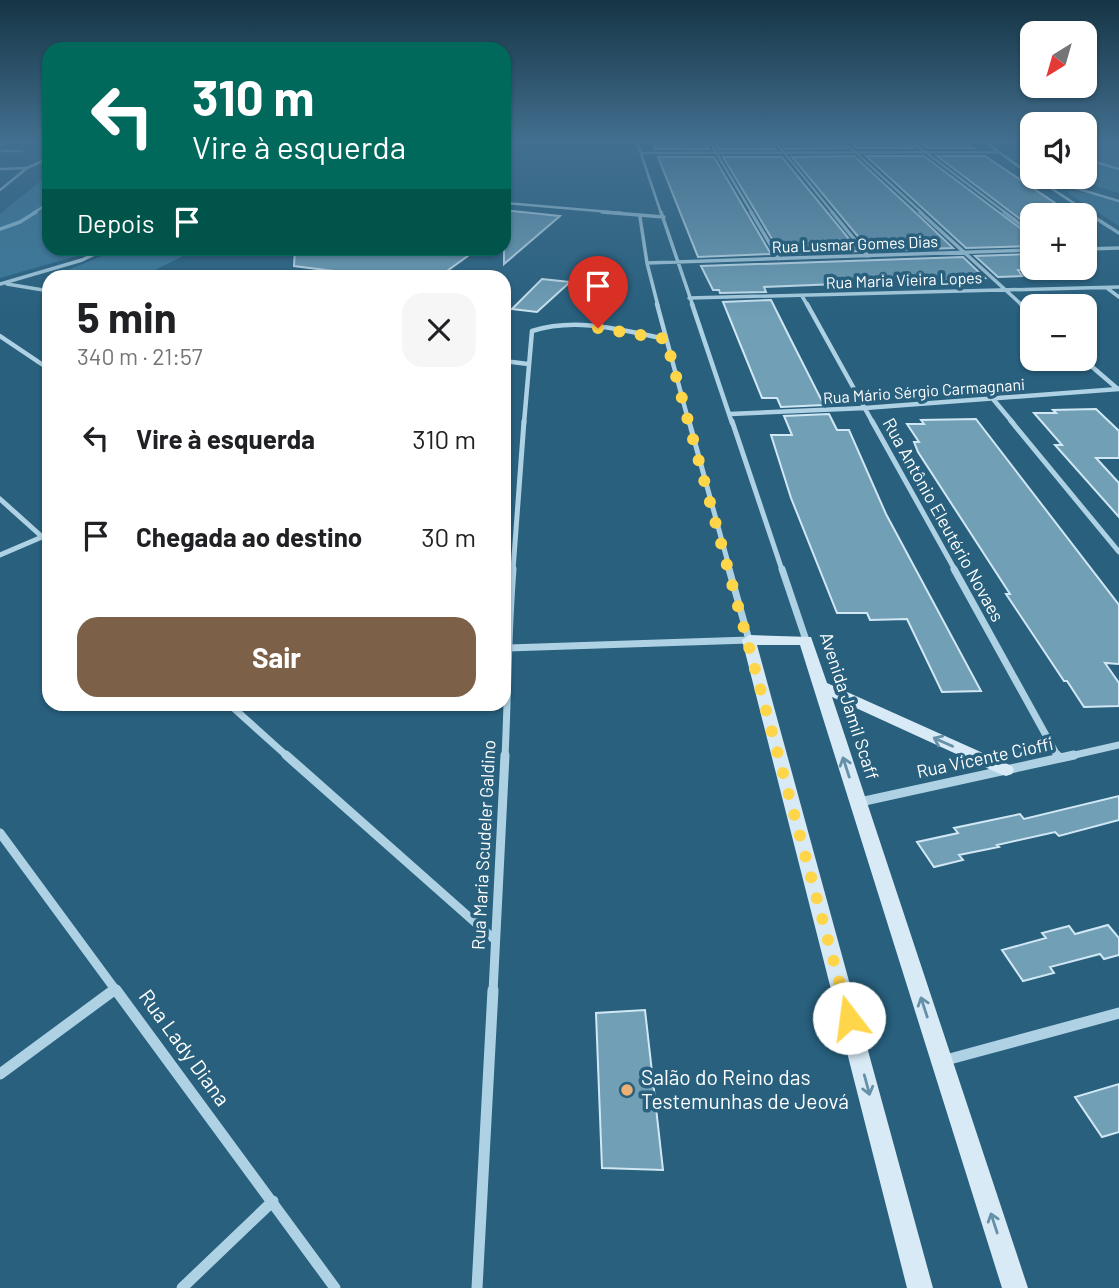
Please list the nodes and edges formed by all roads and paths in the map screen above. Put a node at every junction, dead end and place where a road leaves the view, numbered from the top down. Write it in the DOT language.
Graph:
graph roads {
  1 [pos="657,199"];
  2 [pos="744,199"];
  3 [pos="822,199"];
  4 [pos="906,199"];
  5 [pos="987,199"];
  6 [pos="1068,199"];
  7 [pos="511,204"];
  8 [pos="639,217"];
  9 [pos="664,218"];
  10 [pos="1020,224"];
  11 [pos="1119,233"];
  12 [pos="1119,248"];
  13 [pos="1097,249"];
  14 [pos="1020,251"];
  15 [pos="964,253"];
  16 [pos="90,256"];
  17 [pos="868,256"];
  18 [pos="779,259"];
  19 [pos="678,262"];
  20 [pos="647,263"];
  21 [pos="47,270"];
  22 [pos="42,271"];
  23 [pos="1,283"];
  24 [pos="1119,287"];
  25 [pos="1107,288"];
  26 [pos="42,289"];
  27 [pos="1004,289"];
  28 [pos="802,296"];
  29 [pos="1119,297"];
  30 [pos="690,298"];
  31 [pos="1020,303"];
  32 [pos="0,336"];
  33 [pos="666,339"];
  34 [pos="511,362"];
  35 [pos="42,364"];
  36 [pos="528,364"];
  37 [pos="1097,371"];
  38 [pos="1119,389"];
  39 [pos="993,399"];
  40 [pos="865,408"];
  41 [pos="730,414"];
  42 [pos="0,499"];
  43 [pos="42,532"];
  44 [pos="42,537"];
  45 [pos="1119,552"];
  46 [pos="0,555"];
  47 [pos="511,584"];
  48 [pos="749,640"];
  49 [pos="806,640"];
  50 [pos="511,649"];
  51 [pos="820,687"];
  52 [pos="237,711"];
  53 [pos="507,711"];
  54 [pos="1119,745"];
  55 [pos="1059,758"];
  56 [pos="1006,770"];
  57 [pos="858,802"];
  58 [pos="1,834"];
  59 [pos="495,940"];
  60 [pos="116,989"];
  61 [pos="1119,1013"];
  62 [pos="942,1062"];
  63 [pos="0,1074"];
  64 [pos="273,1201"];
  65 [pos="182,1288"];
  66 [pos="335,1288"];
  67 [pos="477,1288"];
  68 [pos="920,1288"];
  69 [pos="1015,1288"];
  1 -- 9 [label="street, Avenida Jamil Scaff"];
  2 -- 18 [label="street"];
  3 -- 17 [label="street"];
  4 -- 15 [label="street"];
  5 -- 10 [label="street"];
  6 -- 11 [label="street"];
  7 -- 8 [label="street"];
  8 -- 9 [label="street"];
  8 -- 20 [label="street"];
  9 -- 19 [label="street, Avenida Jamil Scaff"];
  12 -- 13 [label="street"];
  14 -- 15 [label="street, Rua Lusmar Gomes Dias"];
  15 -- 17 [label="street, Rua Lusmar Gomes Dias"];
  15 -- 27 [label="street"];
  16 -- 21 [label="street"];
  17 -- 18 [label="street, Rua Lusmar Gomes Dias"];
  18 -- 19 [label="street, Rua Lusmar Gomes Dias"];
  19 -- 20 [label="street, Rua Lusmar Gomes Dias"];
  19 -- 30 [label="street, Avenida Jamil Scaff"];
  20 -- 33 [label="street"];
  22 -- 23 [label="street"];
  23 -- 26 [label="street"];
  24 -- 25 [label="street, Rua Maria Vieira Lopes"];
  25 -- 27 [label="street, Rua Maria Vieira Lopes"];
  25 -- 29 [label="street"];
  27 -- 28 [label="street, Rua Maria Vieira Lopes"];
  27 -- 31 [label="street"];
  28 -- 30 [label="street, Rua Maria Vieira Lopes"];
  28 -- 40 [label="street, Rua Antônio Eleutério Novaes"];
  30 -- 41 [label="street, Avenida Jamil Scaff"];
  32 -- 35 [label="street"];
  33 -- 36 [label="street, Rua Maria Scudeler Galdino"];
  33 -- 48 [label="street"];
  34 -- 36 [label="street"];
  36 -- 47 [label="street, Rua Maria Scudeler Galdino"];
  37 -- 38 [label="street"];
  38 -- 39 [label="street, Rua Mário Sérgio Carmagnani"];
  39 -- 40 [label="street, Rua Mário Sérgio Carmagnani"];
  39 -- 45 [label="street"];
  40 -- 41 [label="street, Rua Mário Sérgio Carmagnani"];
  40 -- 55 [label="street, Rua Antônio Eleutério Novaes"];
  41 -- 49 [label="street, Avenida Jamil Scaff"];
  42 -- 43 [label="street"];
  44 -- 46 [label="street"];
  48 -- 49 [label="street"];
  48 -- 50 [label="street"];
  48 -- 68 [label="street, one-way"];
  49 -- 51 [label="street, Avenida Jamil Scaff"];
  56 -- 51 [label="street, one-way"];
  57 -- 51 [label="street, Avenida Jamil Scaff, one-way"];
  52 -- 59 [label="street"];
  53 -- 59 [label="street, Rua Maria Scudeler Galdino"];
  54 -- 55 [label="street, Rua Vicente Cioffi"];
  55 -- 56 [label="street, Rua Vicente Cioffi"];
  56 -- 57 [label="street, Rua Vicente Cioffi"];
  62 -- 57 [label="street, Avenida Jamil Scaff, one-way"];
  58 -- 60 [label="street, Rua Lady Diana"];
  59 -- 67 [label="street, Rua Maria Scudeler Galdino"];
  60 -- 63 [label="street"];
  60 -- 64 [label="street, Rua Lady Diana"];
  61 -- 62 [label="street"];
  69 -- 62 [label="street, Avenida Jamil Scaff, one-way"];
  64 -- 65 [label="street"];
  64 -- 66 [label="street, Rua Lady Diana"];
}
